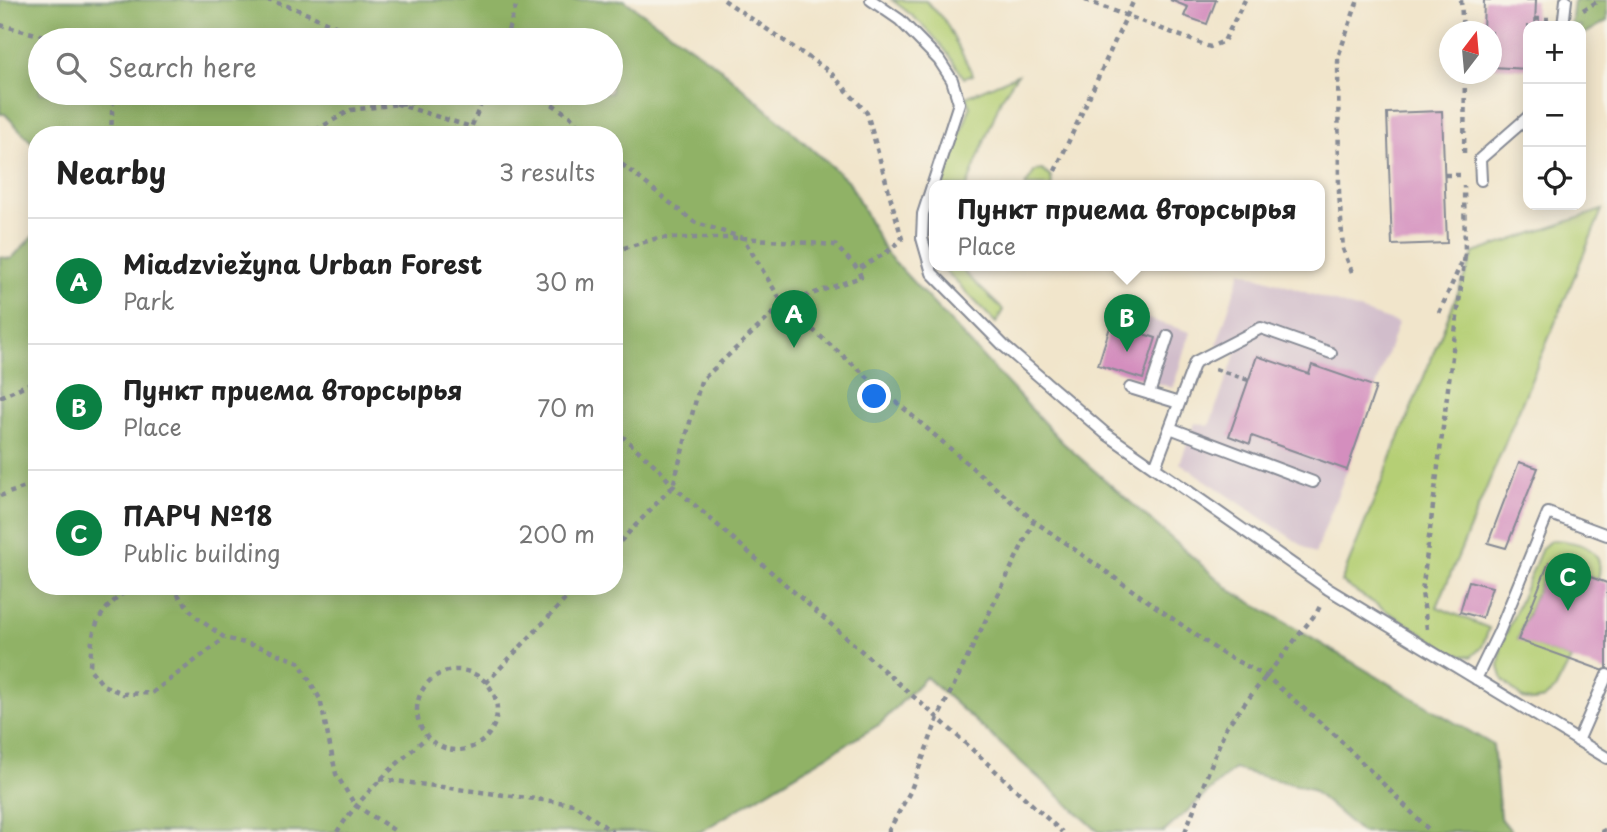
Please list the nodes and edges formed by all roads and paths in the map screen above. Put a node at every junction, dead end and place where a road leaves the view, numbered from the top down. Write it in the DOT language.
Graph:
graph roads {
  1 [pos="267,0"];
  2 [pos="518,0"];
  3 [pos="724,0"];
  4 [pos="871,0"];
  5 [pos="1085,0"];
  6 [pos="1134,0"];
  7 [pos="1245,0"];
  8 [pos="1358,0"];
  9 [pos="1461,0"];
  10 [pos="1566,0"];
  11 [pos="1128,15"];
  12 [pos="1462,21"];
  13 [pos="1564,21"];
  14 [pos="0,25"];
  15 [pos="340,28"];
  16 [pos="509,28"];
  17 [pos="28,32"];
  18 [pos="1465,84"];
  19 [pos="112,105"];
  20 [pos="382,105"];
  21 [pos="400,105"];
  22 [pos="480,105"];
  23 [pos="554,105"];
  24 [pos="1523,121"];
  25 [pos="111,126"];
  26 [pos="323,126"];
  27 [pos="468,126"];
  28 [pos="471,126"];
  29 [pos="580,126"];
  30 [pos="623,165"];
  31 [pos="1055,171"];
  32 [pos="1445,175"];
  33 [pos="1464,175"];
  34 [pos="934,180"];
  35 [pos="1481,180"];
  36 [pos="929,196"];
  37 [pos="743,238"];
  38 [pos="623,248"];
  39 [pos="1465,255"];
  40 [pos="929,262"];
  41 [pos="858,269"];
  42 [pos="931,271"];
  43 [pos="1352,272"];
  44 [pos="783,304"];
  45 [pos="1439,313"];
  46 [pos="1168,336"];
  47 [pos="1331,353"];
  48 [pos="1195,362"];
  49 [pos="1249,380"];
  50 [pos="28,384"];
  51 [pos="1130,388"];
  52 [pos="1149,394"];
  53 [pos="0,397"];
  54 [pos="1179,403"];
  55 [pos="1170,428"];
  56 [pos="623,437"];
  57 [pos="1154,467"];
  58 [pos="1313,482"];
  59 [pos="28,486"];
  60 [pos="673,486"];
  61 [pos="0,496"];
  62 [pos="1034,521"];
  63 [pos="1607,535"];
  64 [pos="623,539"];
  65 [pos="1328,589"];
  66 [pos="121,595"];
  67 [pos="178,595"];
  68 [pos="569,595"];
  69 [pos="225,638"];
  70 [pos="1431,651"];
  71 [pos="1607,675"];
  72 [pos="1266,676"];
  73 [pos="1476,679"];
  74 [pos="486,683"];
  75 [pos="938,718"];
  76 [pos="427,737"];
  77 [pos="1578,741"];
  78 [pos="1607,758"];
  79 [pos="380,779"];
  80 [pos="355,805"];
  81 [pos="1607,828"];
  82 [pos="338,832"];
  83 [pos="397,832"];
  84 [pos="612,832"];
  85 [pos="888,832"];
  86 [pos="1062,832"];
  87 [pos="1185,832"];
  88 [pos="1431,832"];
  89 [pos="1601,832"];
  1 -- 15 [label="path"];
  2 -- 16 [label="path"];
  3 -- 41 [label="path"];
  4 -- 34 [label="lane"];
  5 -- 11 [label="path"];
  6 -- 11 [label="path"];
  7 -- 11 [label="path"];
  8 -- 43 [label="path"];
  9 -- 12 [label="path"];
  10 -- 13 [label="lane"];
  11 -- 31 [label="path"];
  14 -- 17 [label="path"];
  18 -- 33 [label="path"];
  19 -- 25 [label="path"];
  20 -- 26 [label="path"];
  21 -- 27 [label="path"];
  22 -- 28 [label="path"];
  23 -- 29 [label="path"];
  24 -- 35 [label="lane"];
  30 -- 37 [label="path"];
  32 -- 33 [label="path"];
  33 -- 39 [label="path"];
  36 -- 40 [label="lane"];
  37 -- 38 [label="path"];
  37 -- 41 [label="path"];
  37 -- 44 [label="path"];
  39 -- 45 [label="path"];
  39 -- 70 [label="path"];
  41 -- 44 [label="path"];
  42 -- 57 [label="lane"];
  44 -- 60 [label="path"];
  44 -- 62 [label="path"];
  46 -- 52 [label="lane"];
  47 -- 48 [label="lane"];
  48 -- 49 [label="path"];
  48 -- 54 [label="lane"];
  50 -- 53 [label="path"];
  51 -- 52 [label="lane"];
  52 -- 54 [label="lane"];
  54 -- 55 [label="lane"];
  55 -- 57 [label="lane"];
  55 -- 58 [label="lane"];
  56 -- 60 [label="path"];
  57 -- 65 [label="lane"];
  59 -- 61 [label="path"];
  60 -- 64 [label="path"];
  60 -- 75 [label="path"];
  62 -- 72 [label="path"];
  62 -- 75 [label="path"];
  63 -- 73 [label="lane"];
  65 -- 70 [label="lane"];
  65 -- 72 [label="path"];
  66 -- 69 [label="path"];
  67 -- 69 [label="path"];
  68 -- 74 [label="path"];
  69 -- 80 [label="path"];
  70 -- 73 [label="lane"];
  71 -- 77 [label="lane"];
  72 -- 87 [label="path"];
  72 -- 88 [label="path"];
  73 -- 77 [label="lane"];
  74 -- 76 [label="path"];
  74 -- 76 [label="path"];
  75 -- 85 [label="path"];
  75 -- 86 [label="path"];
  76 -- 79 [label="path"];
  77 -- 78 [label="lane"];
  79 -- 80 [label="path"];
  79 -- 84 [label="path"];
  80 -- 82 [label="path"];
  80 -- 83 [label="path"];
  81 -- 89 [label="path"];
}
